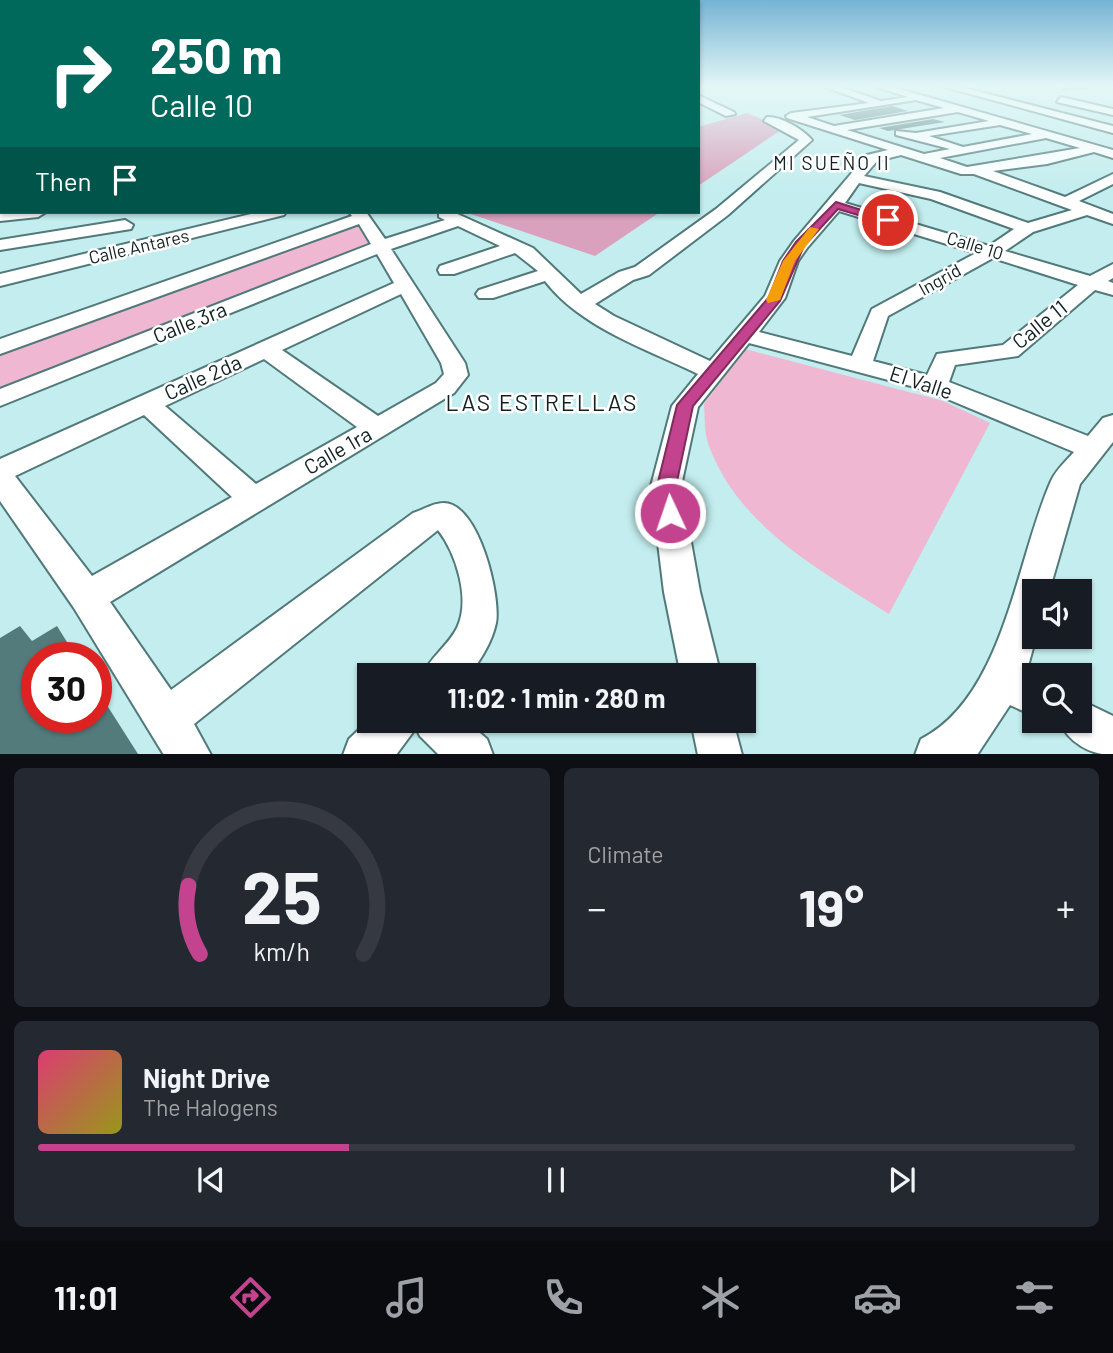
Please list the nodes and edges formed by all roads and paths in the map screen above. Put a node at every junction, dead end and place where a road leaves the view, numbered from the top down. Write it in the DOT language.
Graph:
graph roads {
  1 [pos="770,121"];
  2 [pos="808,121"];
  3 [pos="883,121"];
  4 [pos="1080,121"];
  5 [pos="1006,122"];
  6 [pos="834,129"];
  7 [pos="1113,130"];
  8 [pos="1048,135"];
  9 [pos="908,145"];
  10 [pos="968,149"];
  11 [pos="1093,149"];
  12 [pos="1113,155"];
  13 [pos="1019,163"];
  14 [pos="975,170"];
  15 [pos="855,178"];
  16 [pos="1113,178"];
  17 [pos="1066,202"];
  18 [pos="836,205"];
  19 [pos="1088,210"];
  20 [pos="19,214"];
  21 [pos="270,214"];
  22 [pos="360,214"];
  23 [pos="0,216"];
  24 [pos="450,216"];
  25 [pos="126,218"];
  26 [pos="1113,219"];
  27 [pos="1027,228"];
  28 [pos="0,245"];
  29 [pos="379,247"];
  30 [pos="516,247"];
  31 [pos="120,251"];
  32 [pos="993,251"];
  33 [pos="447,270"];
  34 [pos="1113,270"];
  35 [pos="549,274"];
  36 [pos="0,280"];
  37 [pos="405,285"];
  38 [pos="1103,286"];
  39 [pos="486,294"];
  40 [pos="580,304"];
  41 [pos="745,335"];
  42 [pos="0,347"];
  43 [pos="266,350"];
  44 [pos="860,363"];
  45 [pos="712,372"];
  46 [pos="934,385"];
  47 [pos="0,398"];
  48 [pos="147,404"];
  49 [pos="377,428"];
  50 [pos="1102,436"];
  51 [pos="0,471"];
  52 [pos="0,478"];
  53 [pos="254,500"];
  54 [pos="87,597"];
  55 [pos="454,663"];
  56 [pos="698,663"];
  57 [pos="1019,687"];
  58 [pos="166,720"];
  59 [pos="1092,728"];
  60 [pos="386,733"];
  61 [pos="448,733"];
  62 [pos="715,733"];
  63 [pos="1113,739"];
  64 [pos="189,754"];
  65 [pos="365,754"];
  66 [pos="471,754"];
  67 [pos="720,754"];
  68 [pos="937,754"];
  1 -- 40 [label="street"];
  2 -- 6 [label="street"];
  3 -- 6 [label="street"];
  4 -- 7 [label="street"];
  5 -- 8 [label="street"];
  5 -- 9 [label="street"];
  6 -- 9 [label="street"];
  8 -- 10 [label="street"];
  8 -- 11 [label="street"];
  9 -- 10 [label="street"];
  9 -- 10 [label="street"];
  9 -- 14 [label="street"];
  9 -- 15 [label="street"];
  10 -- 13 [label="street"];
  11 -- 12 [label="street"];
  11 -- 13 [label="street"];
  13 -- 14 [label="street"];
  14 -- 17 [label="street"];
  15 -- 18 [label="street"];
  15 -- 27 [label="street"];
  16 -- 17 [label="street"];
  17 -- 19 [label="street"];
  18 -- 32 [label="street, Calle 10"];
  18 -- 41 [label="street"];
  19 -- 26 [label="street"];
  19 -- 27 [label="street, Ingrid"];
  20 -- 23 [label="street"];
  21 -- 31 [label="street, Calle Antares"];
  22 -- 29 [label="street, Calle 1ra"];
  22 -- 42 [label="street"];
  24 -- 29 [label="street, Calle 3ra"];
  24 -- 30 [label="street"];
  25 -- 28 [label="street"];
  25 -- 31 [label="street"];
  27 -- 32 [label="street, Ingrid"];
  29 -- 37 [label="street, Calle 1ra"];
  29 -- 47 [label="street, Calle 3ra"];
  30 -- 33 [label="street"];
  30 -- 35 [label="street"];
  31 -- 36 [label="street, Calle Antares"];
  32 -- 38 [label="street, Calle 10"];
  32 -- 44 [label="street, Ingrid"];
  34 -- 38 [label="street, Calle 11"];
  35 -- 39 [label="street"];
  35 -- 40 [label="street"];
  37 -- 43 [label="street, Calle 2da"];
  37 -- 49 [label="street, Calle 1ra"];
  38 -- 46 [label="street, Calle 11"];
  40 -- 45 [label="street"];
  41 -- 44 [label="street, El Valle"];
  41 -- 45 [label="street"];
  43 -- 48 [label="street, Calle 2da"];
  43 -- 49 [label="street"];
  44 -- 46 [label="street, El Valle"];
  45 -- 56 [label="street"];
  46 -- 50 [label="street, El Valle"];
  48 -- 51 [label="street, Calle 2da"];
  48 -- 53 [label="street"];
  49 -- 53 [label="street, Calle 1ra"];
  50 -- 57 [label="street"];
  52 -- 54 [label="street"];
  53 -- 54 [label="street, Calle 1ra"];
  54 -- 58 [label="street"];
  55 -- 58 [label="street"];
  57 -- 68 [label="street"];
  58 -- 64 [label="street"];
  59 -- 63 [label="street"];
  60 -- 65 [label="street"];
  61 -- 66 [label="street"];
  62 -- 67 [label="street"];
}
